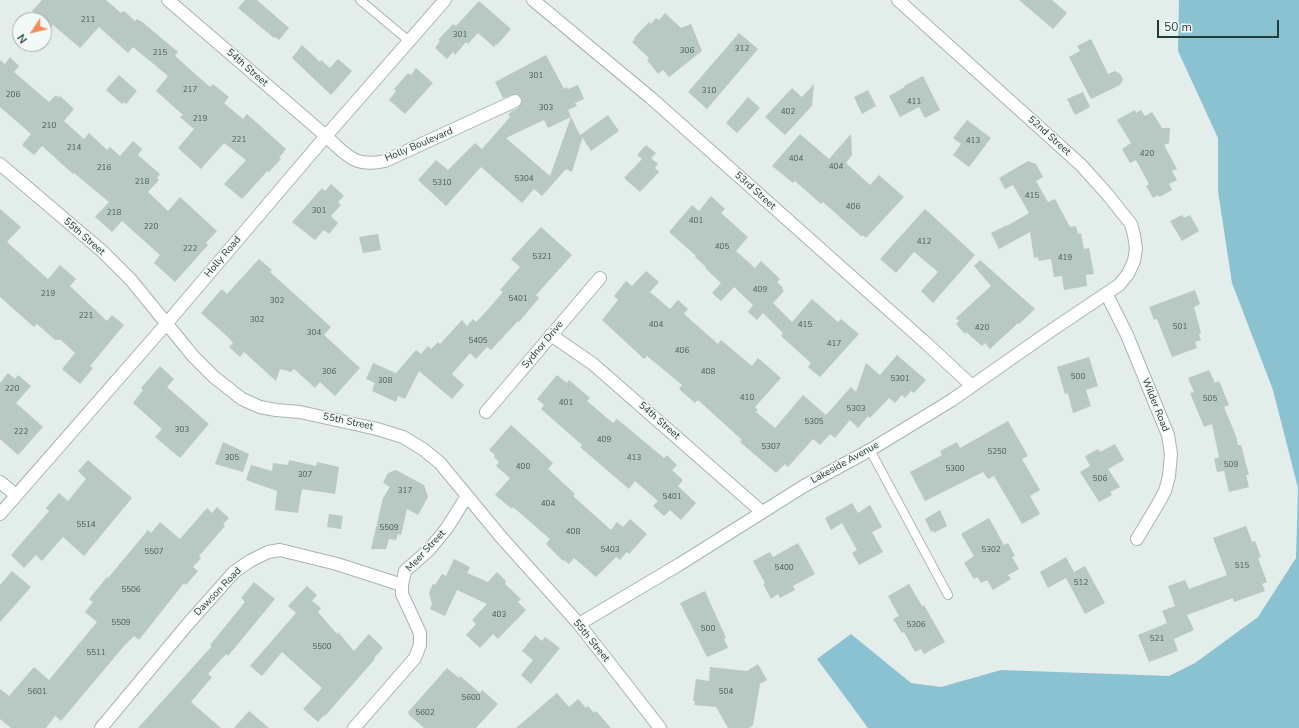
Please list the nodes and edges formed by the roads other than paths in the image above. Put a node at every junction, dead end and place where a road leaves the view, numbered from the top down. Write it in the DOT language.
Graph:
graph roads {
  1 [pos="168,0"];
  2 [pos="360,0"];
  3 [pos="445,0"];
  4 [pos="533,0"];
  5 [pos="898,0"];
  6 [pos="409,41"];
  7 [pos="515,101"];
  8 [pos="326,136"];
  9 [pos="0,164"];
  10 [pos="600,278"];
  11 [pos="1107,295"];
  12 [pos="167,323"];
  13 [pos="551,335"];
  14 [pos="972,386"];
  15 [pos="486,412"];
  16 [pos="870,450"];
  17 [pos="0,482"];
  18 [pos="16,495"];
  19 [pos="467,496"];
  20 [pos="762,512"];
  21 [pos="0,514"];
  22 [pos="1137,539"];
  23 [pos="402,585"];
  24 [pos="948,595"];
  25 [pos="579,624"];
  26 [pos="104,727"];
  27 [pos="354,728"];
  28 [pos="660,728"];
  1 -- 8 [label="street, 54th Street"];
  2 -- 6 [label="lane"];
  3 -- 6 [label="street, Holly Road"];
  4 -- 14 [label="street, 53rd Street"];
  5 -- 11 [label="street, 52nd Street"];
  6 -- 8 [label="street, Holly Road"];
  7 -- 8 [label="street, Holly Boulevard"];
  8 -- 12 [label="street, Holly Road"];
  9 -- 12 [label="street, 55th Street"];
  10 -- 13 [label="street, Sydnor Drive"];
  11 -- 14 [label="street, Lakeside Avenue"];
  11 -- 22 [label="street, Wilder Road"];
  12 -- 18 [label="street, Holly Road"];
  12 -- 19 [label="street, 55th Street"];
  13 -- 15 [label="street, Sydnor Drive"];
  13 -- 20 [label="street, 54th Street"];
  14 -- 16 [label="street, Lakeside Avenue"];
  16 -- 20 [label="street, Lakeside Avenue"];
  16 -- 24 [label="lane"];
  17 -- 18 [label="street"];
  18 -- 21 [label="street, Holly Road"];
  19 -- 23 [label="street, Meer Street"];
  19 -- 25 [label="street, 55th Street"];
  20 -- 25 [label="street, Lakeside Avenue"];
  23 -- 26 [label="street, Dawson Road"];
  23 -- 27 [label="street"];
  25 -- 28 [label="street, 55th Street"];
}
